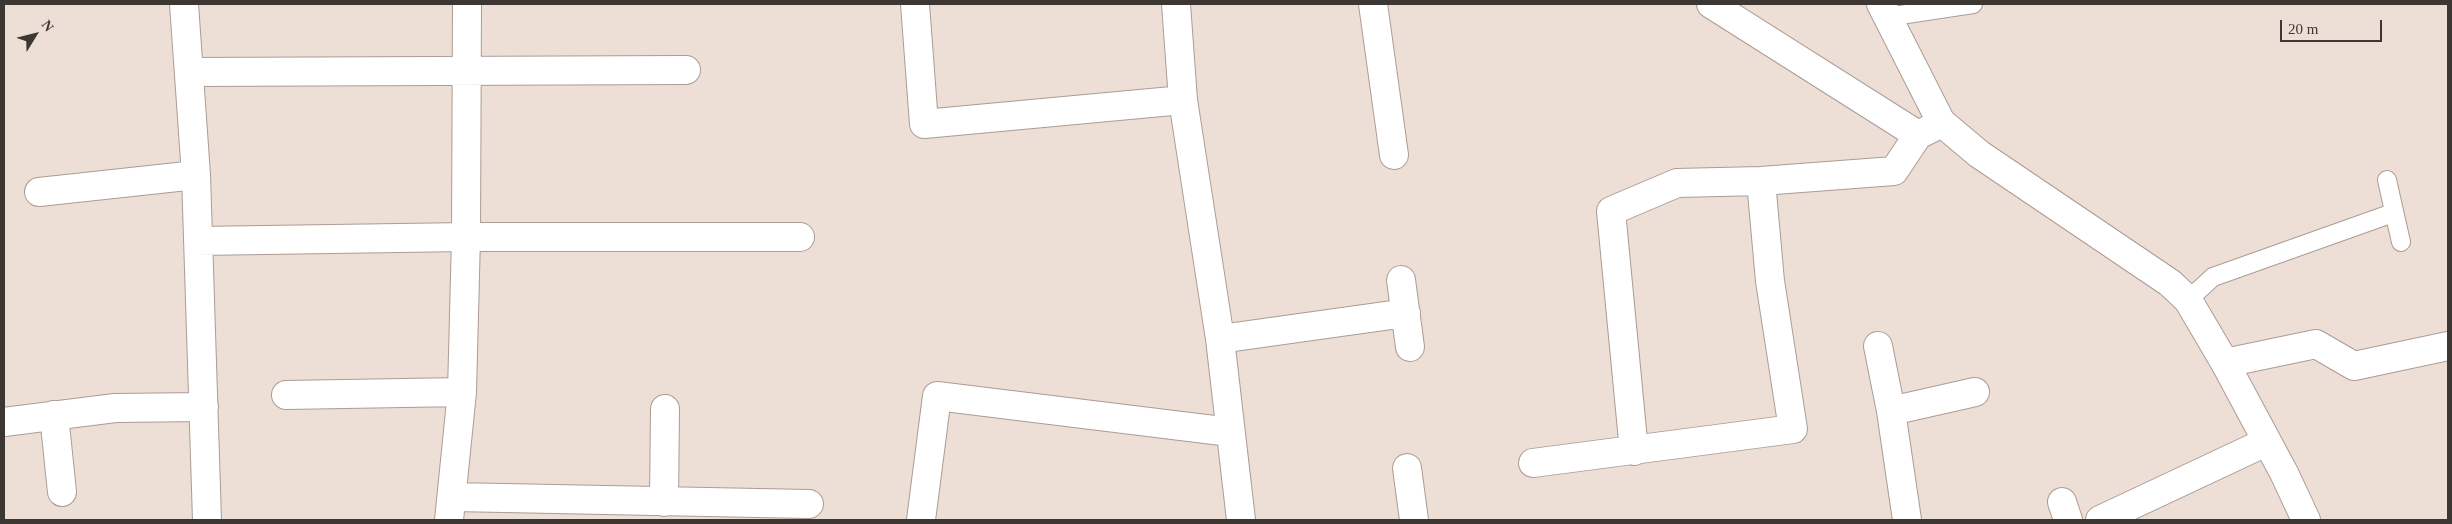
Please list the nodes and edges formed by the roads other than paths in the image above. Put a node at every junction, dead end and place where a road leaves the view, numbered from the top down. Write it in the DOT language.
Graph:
graph roads {
  1 [pos="184,4"];
  2 [pos="466,4"];
  3 [pos="914,4"];
  4 [pos="1176,4"];
  5 [pos="1373,4"];
  6 [pos="1711,4"];
  7 [pos="1973,4"];
  8 [pos="1884,10"];
  9 [pos="466,70"];
  10 [pos="686,70"];
  11 [pos="189,72"];
  12 [pos="1183,100"];
  13 [pos="1930,129"];
  14 [pos="1394,156"];
  15 [pos="196,176"];
  16 [pos="2387,180"];
  17 [pos="1761,181"];
  18 [pos="39,192"];
  19 [pos="2393,213"];
  20 [pos="466,236"];
  21 [pos="800,237"];
  22 [pos="198,241"];
  23 [pos="2401,242"];
  24 [pos="1401,280"];
  25 [pos="2188,300"];
  26 [pos="1406,313"];
  27 [pos="1220,339"];
  28 [pos="1878,346"];
  29 [pos="2448,346"];
  30 [pos="1410,347"];
  31 [pos="2226,363"];
  32 [pos="462,392"];
  33 [pos="1975,392"];
  34 [pos="286,395"];
  35 [pos="204,407"];
  36 [pos="665,410"];
  37 [pos="1890,411"];
  38 [pos="54,416"];
  39 [pos="4,422"];
  40 [pos="1230,432"];
  41 [pos="2266,442"];
  42 [pos="1634,451"];
  43 [pos="1533,463"];
  44 [pos="1407,468"];
  45 [pos="62,492"];
  46 [pos="664,502"];
  47 [pos="809,504"];
  48 [pos="451,508"];
  49 [pos="207,520"];
  50 [pos="921,520"];
  51 [pos="1241,520"];
  52 [pos="1414,520"];
  53 [pos="1907,520"];
  54 [pos="2100,520"];
  55 [pos="2306,520"];
  1 -- 11 [label="street"];
  2 -- 9 [label="street"];
  3 -- 12 [label="street"];
  4 -- 12 [label="street"];
  5 -- 14 [label="street"];
  6 -- 13 [label="street"];
  7 -- 8 [label="lane"];
  8 -- 13 [label="street"];
  9 -- 10 [label="street"];
  9 -- 11 [label="street"];
  9 -- 20 [label="street"];
  11 -- 15 [label="street"];
  12 -- 27 [label="street"];
  13 -- 17 [label="street"];
  13 -- 25 [label="street"];
  15 -- 18 [label="street"];
  15 -- 22 [label="street"];
  16 -- 19 [label="lane"];
  17 -- 42 [label="street"];
  17 -- 42 [label="street"];
  19 -- 23 [label="lane"];
  19 -- 25 [label="lane"];
  20 -- 21 [label="street"];
  20 -- 22 [label="street"];
  20 -- 32 [label="street"];
  22 -- 35 [label="street"];
  24 -- 26 [label="street"];
  25 -- 31 [label="street"];
  26 -- 27 [label="street"];
  26 -- 30 [label="street"];
  27 -- 40 [label="street"];
  28 -- 37 [label="street"];
  29 -- 31 [label="street"];
  31 -- 41 [label="street"];
  32 -- 34 [label="street"];
  32 -- 48 [label="street"];
  33 -- 37 [label="street"];
  35 -- 38 [label="street"];
  35 -- 49 [label="street"];
  36 -- 46 [label="street"];
  37 -- 53 [label="street"];
  38 -- 39 [label="street"];
  38 -- 45 [label="street"];
  40 -- 50 [label="street"];
  40 -- 51 [label="street"];
  41 -- 54 [label="street"];
  41 -- 55 [label="street"];
  42 -- 43 [label="street"];
  44 -- 52 [label="street"];
  46 -- 47 [label="street"];
  46 -- 48 [label="street"];
}
